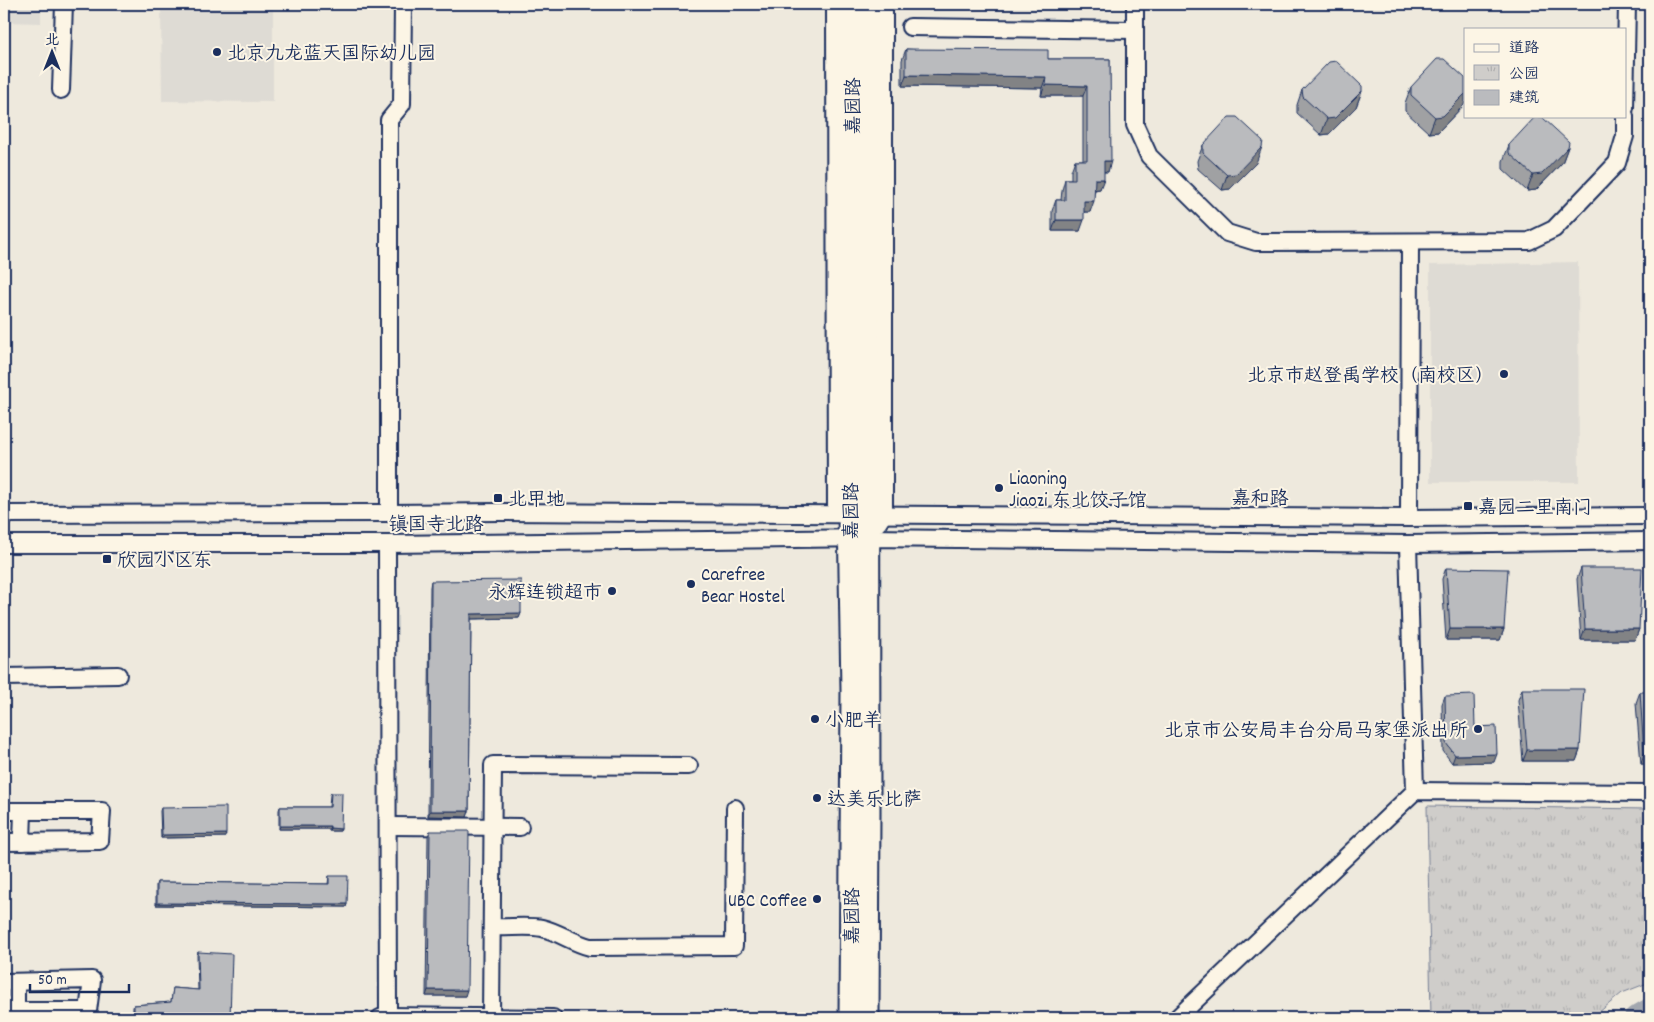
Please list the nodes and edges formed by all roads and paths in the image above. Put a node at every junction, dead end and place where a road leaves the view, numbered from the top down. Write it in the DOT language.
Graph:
graph roads {
  1 [pos="64,4"];
  2 [pos="403,4"];
  3 [pos="835,4"];
  4 [pos="852,4"];
  5 [pos="868,4"];
  6 [pos="884,4"];
  7 [pos="1135,4"];
  8 [pos="1627,4"];
  9 [pos="910,27"];
  10 [pos="1135,30"];
  11 [pos="1626,56"];
  12 [pos="61,90"];
  13 [pos="1625,118"];
  14 [pos="1410,242"];
  15 [pos="860,513"];
  16 [pos="4,514"];
  17 [pos="389,514"];
  18 [pos="1650,516"];
  19 [pos="1409,518"];
  20 [pos="860,538"];
  21 [pos="1650,541"];
  22 [pos="4,544"];
  23 [pos="387,544"];
  24 [pos="1408,544"];
  25 [pos="118,675"];
  26 [pos="4,677"];
  27 [pos="689,766"];
  28 [pos="1415,791"];
  29 [pos="1650,793"];
  30 [pos="735,808"];
  31 [pos="4,811"];
  32 [pos="23,811"];
  33 [pos="388,826"];
  34 [pos="493,826"];
  35 [pos="520,827"];
  36 [pos="4,842"];
  37 [pos="22,842"];
  38 [pos="492,927"];
  39 [pos="10,982"];
  40 [pos="10,1011"];
  41 [pos="385,1018"];
  42 [pos="491,1018"];
  43 [pos="553,1018"];
  44 [pos="850,1018"];
  45 [pos="868,1018"];
  46 [pos="1177,1018"];
  1 -- 12 [label="street"];
  2 -- 17 [label="street"];
  3 -- 15 [label="street"];
  4 -- 15 [label="main road, 嘉园路"];
  5 -- 15 [label="main road, 嘉园路"];
  6 -- 15 [label="street"];
  7 -- 10 [label="street"];
  8 -- 11 [label="street"];
  9 -- 10 [label="street"];
  10 -- 14 [label="street"];
  13 -- 14 [label="street"];
  14 -- 19 [label="street"];
  15 -- 17 [label="street, 镇国寺北路"];
  15 -- 19 [label="street, 嘉和路"];
  15 -- 20 [label="main road"];
  16 -- 17 [label="street, 镇国寺北路"];
  18 -- 19 [label="street, 嘉和路"];
  20 -- 23 [label="street, 镇国寺北路"];
  20 -- 24 [label="street"];
  20 -- 44 [label="main road, 嘉园路"];
  20 -- 45 [label="main road, 嘉园路"];
  21 -- 24 [label="street"];
  22 -- 23 [label="street, 镇国寺北路"];
  23 -- 33 [label="street"];
  24 -- 28 [label="street"];
  25 -- 26 [label="street"];
  27 -- 34 [label="street"];
  28 -- 29 [label="street"];
  28 -- 46 [label="street"];
  30 -- 38 [label="street"];
  31 -- 32 [label="street"];
  32 -- 37 [label="street"];
  32 -- 37 [label="street"];
  33 -- 34 [label="street"];
  33 -- 41 [label="street"];
  34 -- 35 [label="street"];
  34 -- 38 [label="street"];
  36 -- 37 [label="street"];
  38 -- 42 [label="street"];
  39 -- 40 [label="street"];
  39 -- 40 [label="street"];
  41 -- 42 [label="street"];
  42 -- 43 [label="street"];
}
